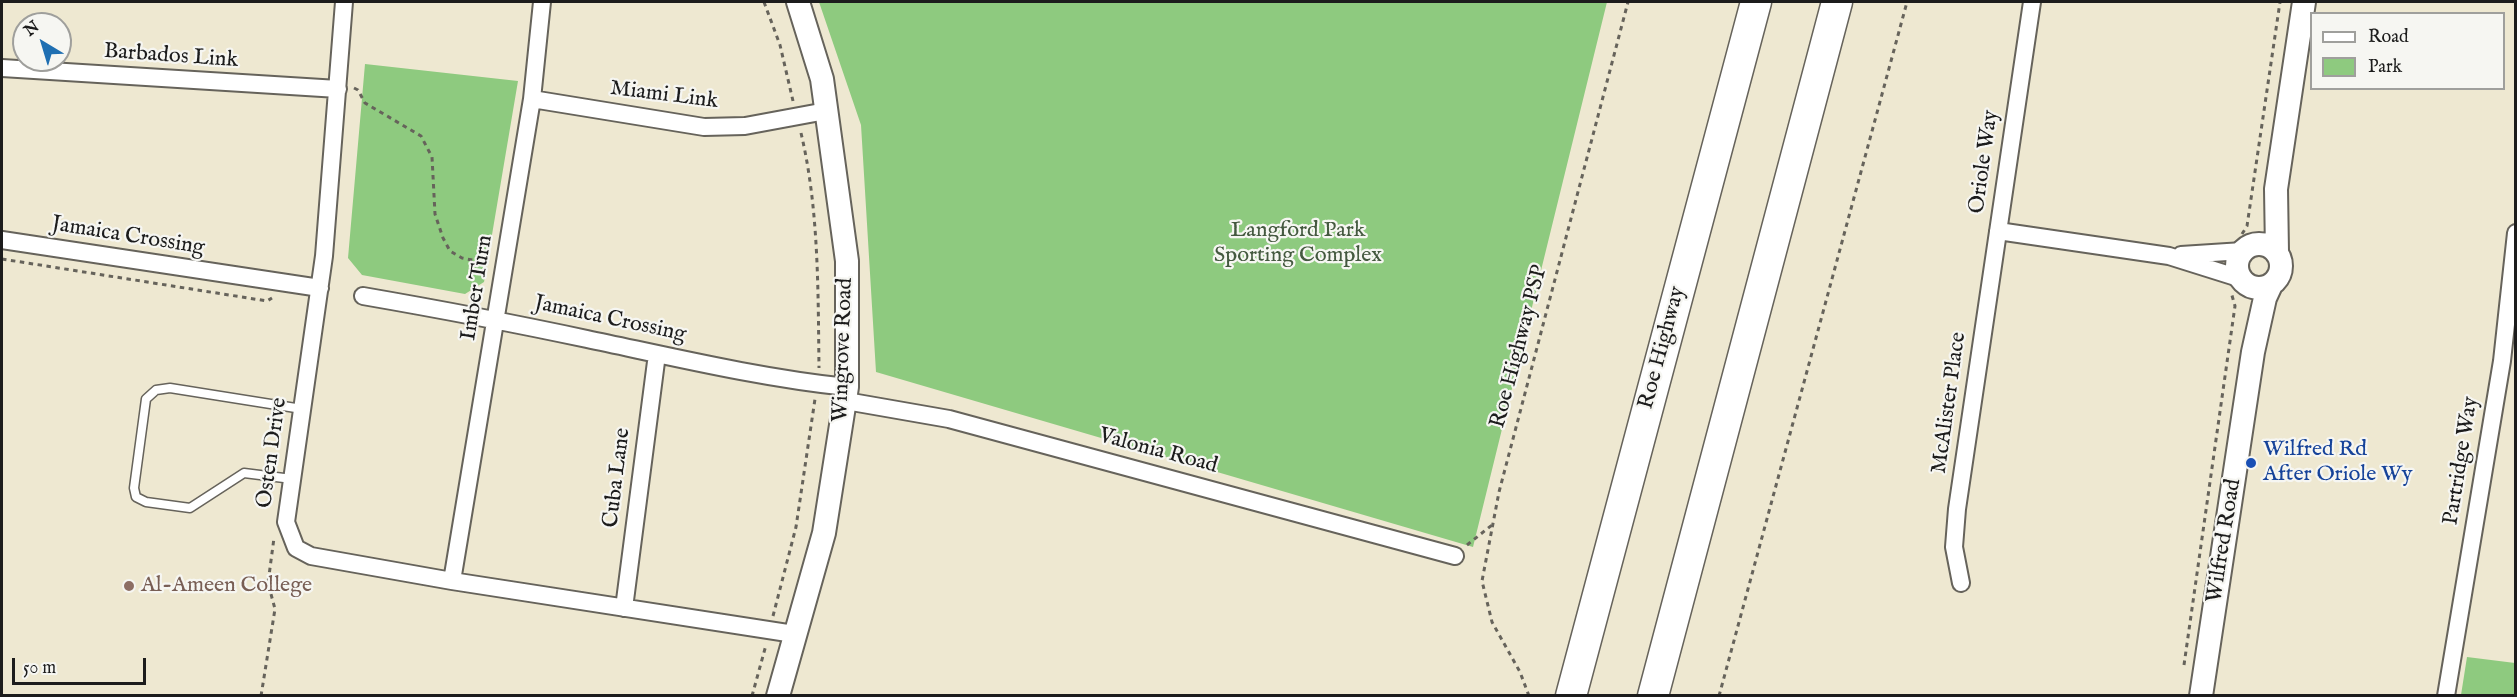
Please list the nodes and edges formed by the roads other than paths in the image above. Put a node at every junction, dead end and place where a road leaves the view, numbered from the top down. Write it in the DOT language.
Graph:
graph roads {
  1 [pos="344,2"];
  2 [pos="542,2"];
  3 [pos="798,2"];
  4 [pos="1756,2"];
  5 [pos="1837,2"];
  6 [pos="2032,2"];
  7 [pos="2304,2"];
  8 [pos="2,68"];
  9 [pos="338,89"];
  10 [pos="532,99"];
  11 [pos="826,111"];
  12 [pos="2276,189"];
  13 [pos="1998,231"];
  14 [pos="2516,233"];
  15 [pos="2,240"];
  16 [pos="2243,245"];
  17 [pos="2277,252"];
  18 [pos="2169,256"];
  19 [pos="2236,281"];
  20 [pos="2271,285"];
  21 [pos="320,288"];
  22 [pos="363,296"];
  23 [pos="497,320"];
  24 [pos="2253,351"];
  25 [pos="657,354"];
  26 [pos="2509,362"];
  27 [pos="847,394"];
  28 [pos="302,409"];
  29 [pos="292,479"];
  30 [pos="1455,556"];
  31 [pos="452,581"];
  32 [pos="1960,583"];
  33 [pos="624,608"];
  34 [pos="794,634"];
  35 [pos="778,696"];
  36 [pos="1571,696"];
  37 [pos="1653,696"];
  38 [pos="2201,696"];
  39 [pos="2446,696"];
  1 -- 9 [label="street, Osten Drive"];
  2 -- 10 [label="street, Imber Turn"];
  3 -- 11 [label="main road, Wingrove Road"];
  4 -- 36 [label="highway, Roe Highway"];
  5 -- 37 [label="highway"];
  6 -- 13 [label="street, Oriole Way"];
  7 -- 12 [label="main road"];
  8 -- 9 [label="street, Barbados Link"];
  9 -- 21 [label="street, Osten Drive"];
  10 -- 11 [label="street, Miami Link"];
  10 -- 23 [label="street, Imber Turn"];
  11 -- 27 [label="main road, Wingrove Road"];
  12 -- 16 [label="main road"];
  12 -- 17 [label="main road"];
  13 -- 18 [label="street, Oriole Way"];
  13 -- 32 [label="street, McAlister Place"];
  14 -- 26 [label="street, Partridge Way"];
  15 -- 21 [label="street, Jamaica Crossing"];
  16 -- 17 [label="main road"];
  16 -- 18 [label="street, Oriole Way"];
  16 -- 19 [label="main road"];
  17 -- 20 [label="main road"];
  18 -- 19 [label="street, Oriole Way"];
  19 -- 20 [label="main road"];
  19 -- 24 [label="main road, Wilfred Road"];
  20 -- 24 [label="main road, Wilfred Road"];
  21 -- 28 [label="street, Osten Drive"];
  22 -- 23 [label="street, Jamaica Crossing"];
  23 -- 25 [label="street, Jamaica Crossing"];
  23 -- 31 [label="street, Imber Turn"];
  24 -- 38 [label="main road, Wilfred Road"];
  25 -- 27 [label="street, Jamaica Crossing"];
  25 -- 33 [label="street, Cuba Lane"];
  26 -- 39 [label="street, Partridge Way"];
  27 -- 30 [label="street, Valonia Road"];
  27 -- 34 [label="main road, Wingrove Road"];
  28 -- 29 [label="street, Osten Drive"];
  28 -- 29 [label="lane"];
  29 -- 31 [label="street, Osten Drive"];
  31 -- 33 [label="street, Osten Drive"];
  33 -- 34 [label="street, Osten Drive"];
  34 -- 35 [label="main road, Wingrove Road"];
}
